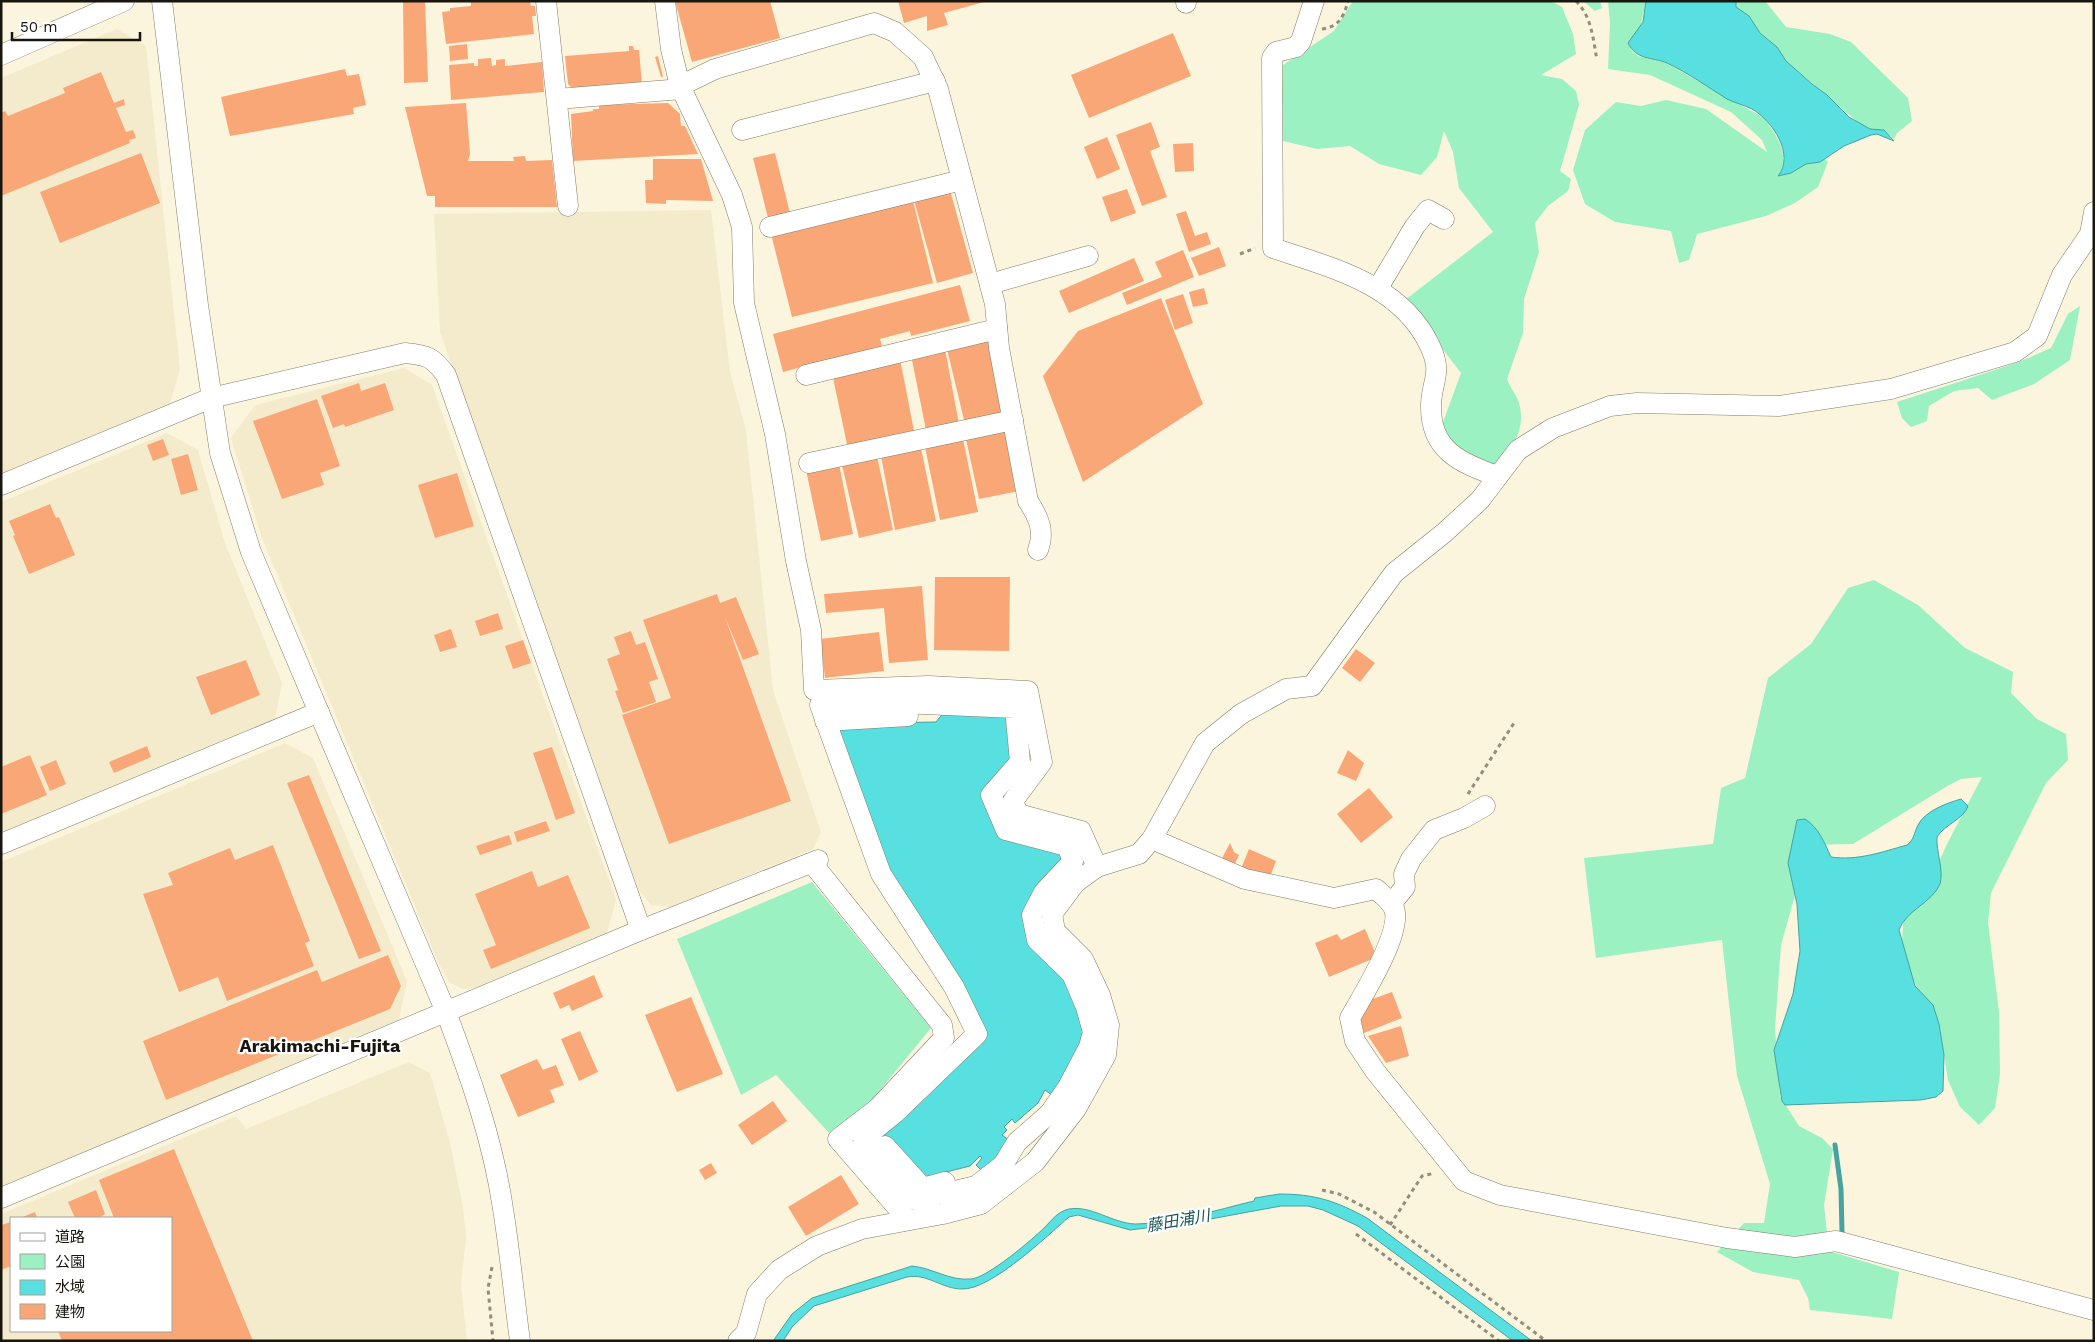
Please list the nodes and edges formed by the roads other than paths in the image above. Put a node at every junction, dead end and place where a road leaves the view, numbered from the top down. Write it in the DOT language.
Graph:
graph roads {
  1 [pos="124,1"];
  2 [pos="162,1"];
  3 [pos="546,1"];
  4 [pos="666,1"];
  5 [pos="1314,1"];
  6 [pos="1,55"];
  7 [pos="935,81"];
  8 [pos="681,88"];
  9 [pos="557,100"];
  10 [pos="742,130"];
  11 [pos="962,180"];
  12 [pos="568,206"];
  13 [pos="2094,212"];
  14 [pos="1444,219"];
  15 [pos="770,227"];
  16 [pos="2092,234"];
  17 [pos="1088,256"];
  18 [pos="990,284"];
  19 [pos="1378,288"];
  20 [pos="997,329"];
  21 [pos="806,374"];
  22 [pos="211,398"];
  23 [pos="1013,420"];
  24 [pos="809,463"];
  25 [pos="1497,476"];
  26 [pos="1,485"];
  27 [pos="1038,550"];
  28 [pos="318,712"];
  29 [pos="936,716"];
  30 [pos="825,721"];
  31 [pos="1485,806"];
  32 [pos="1152,839"];
  33 [pos="1,844"];
  34 [pos="1097,867"];
  35 [pos="1391,904"];
  36 [pos="641,930"];
  37 [pos="446,1012"];
  38 [pos="872,1132"];
  39 [pos="984,1164"];
  40 [pos="1,1198"];
  41 [pos="908,1220"];
  42 [pos="2094,1310"];
  43 [pos="520,1341"];
  44 [pos="738,1341"];
  1 -- 6 [label="street"];
  2 -- 22 [label="street"];
  3 -- 9 [label="street"];
  4 -- 8 [label="street"];
  5 -- 19 [label="street"];
  7 -- 8 [label="street"];
  7 -- 10 [label="street"];
  7 -- 11 [label="street"];
  8 -- 9 [label="street"];
  8 -- 34 [label="street"];
  9 -- 12 [label="street"];
  11 -- 15 [label="street"];
  11 -- 18 [label="street"];
  13 -- 16 [label="street"];
  14 -- 19 [label="street"];
  16 -- 25 [label="street"];
  17 -- 18 [label="street"];
  18 -- 20 [label="street"];
  19 -- 25 [label="street"];
  20 -- 21 [label="street"];
  20 -- 23 [label="street"];
  22 -- 26 [label="street"];
  22 -- 28 [label="street"];
  22 -- 36 [label="street"];
  23 -- 24 [label="street"];
  23 -- 27 [label="street"];
  25 -- 32 [label="street"];
  28 -- 33 [label="street"];
  28 -- 37 [label="street"];
  29 -- 30 [label="street"];
  30 -- 38 [label="street"];
  30 -- 38 [label="street"];
  31 -- 35 [label="street"];
  32 -- 34 [label="street"];
  32 -- 35 [label="street"];
  34 -- 41 [label="street"];
  35 -- 42 [label="street"];
  36 -- 37 [label="street"];
  36 -- 41 [label="street"];
  37 -- 40 [label="street"];
  37 -- 43 [label="street"];
  38 -- 39 [label="street"];
  41 -- 44 [label="street"];
}
